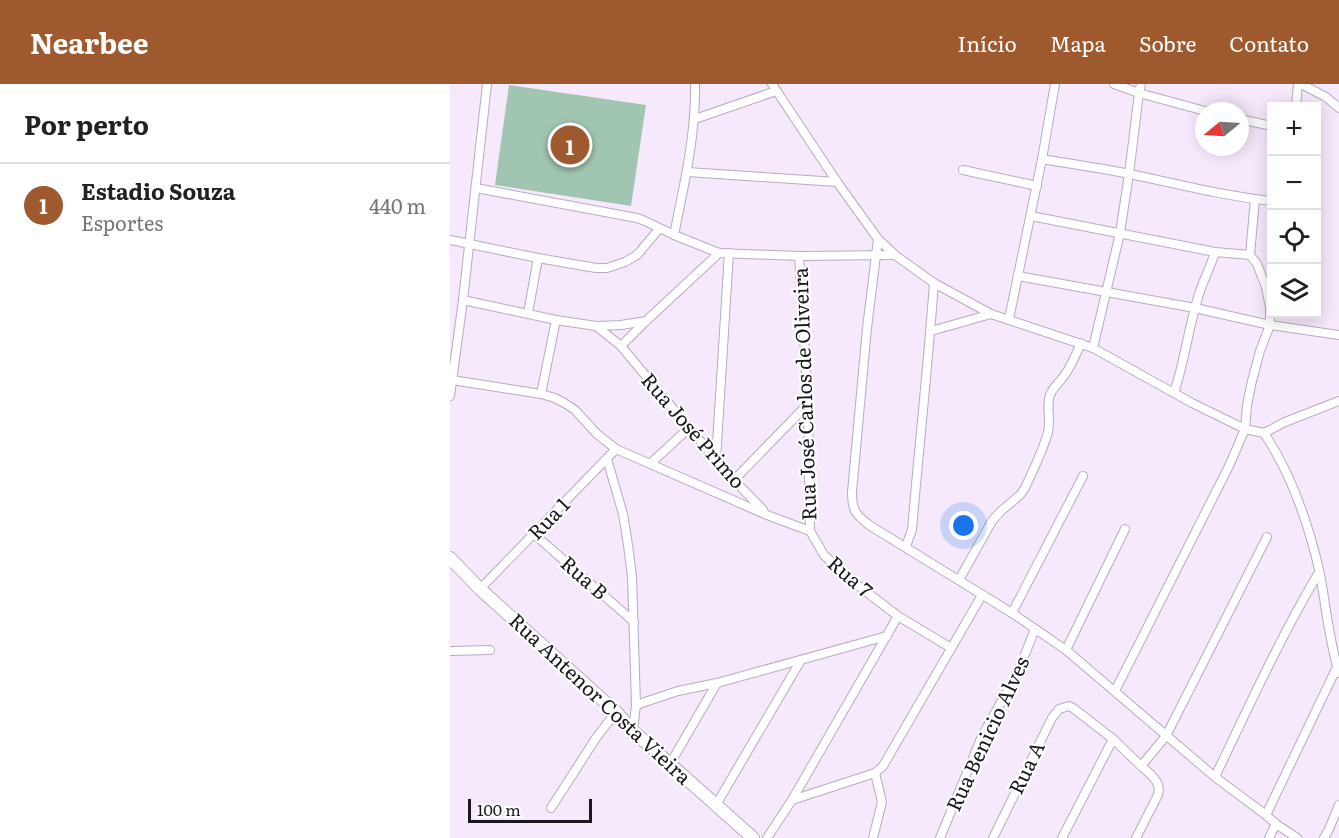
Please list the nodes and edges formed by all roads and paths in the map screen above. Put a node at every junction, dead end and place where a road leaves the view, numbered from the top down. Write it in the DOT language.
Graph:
graph roads {
  1 [pos="695,84"];
  2 [pos="1055,84"];
  3 [pos="1114,84"];
  4 [pos="1300,84"];
  5 [pos="484,85"];
  6 [pos="774,87"];
  7 [pos="1140,88"];
  8 [pos="1297,102"];
  9 [pos="1195,108"];
  10 [pos="1339,108"];
  11 [pos="695,119"];
  12 [pos="1249,121"];
  13 [pos="1267,125"];
  14 [pos="1042,159"];
  15 [pos="963,170"];
  16 [pos="687,172"];
  17 [pos="1129,174"];
  18 [pos="837,182"];
  19 [pos="1037,186"];
  20 [pos="476,188"];
  21 [pos="1255,199"];
  22 [pos="1267,200"];
  23 [pos="1031,216"];
  24 [pos="659,229"];
  25 [pos="1120,233"];
  26 [pos="674,235"];
  27 [pos="878,239"];
  28 [pos="450,240"];
  29 [pos="469,243"];
  30 [pos="1215,252"];
  31 [pos="719,253"];
  32 [pos="729,253"];
  33 [pos="895,255"];
  34 [pos="1250,255"];
  35 [pos="799,256"];
  36 [pos="875,256"];
  37 [pos="538,258"];
  38 [pos="1018,276"];
  39 [pos="934,283"];
  40 [pos="1106,292"];
  41 [pos="463,300"];
  42 [pos="1195,308"];
  43 [pos="528,314"];
  44 [pos="991,314"];
  45 [pos="556,320"];
  46 [pos="1009,320"];
  47 [pos="646,321"];
  48 [pos="1270,325"];
  49 [pos="596,326"];
  50 [pos="931,331"];
  51 [pos="1339,335"];
  52 [pos="1081,343"];
  53 [pos="621,346"];
  54 [pos="1093,348"];
  55 [pos="452,380"];
  56 [pos="1173,393"];
  57 [pos="541,394"];
  58 [pos="450,396"];
  59 [pos="1339,401"];
  60 [pos="808,404"];
  61 [pos="689,428"];
  62 [pos="1245,429"];
  63 [pos="1264,433"];
  64 [pos="616,448"];
  65 [pos="607,459"];
  66 [pos="716,459"];
  67 [pos="651,463"];
  68 [pos="1083,476"];
  69 [pos="734,480"];
  70 [pos="767,515"];
  71 [pos="1125,530"];
  72 [pos="810,531"];
  73 [pos="534,534"];
  74 [pos="1267,537"];
  75 [pos="906,546"];
  76 [pos="450,558"];
  77 [pos="1319,572"];
  78 [pos="959,580"];
  79 [pos="480,589"];
  80 [pos="982,595"];
  81 [pos="1012,613"];
  82 [pos="898,616"];
  83 [pos="634,622"];
  84 [pos="1035,629"];
  85 [pos="887,636"];
  86 [pos="951,648"];
  87 [pos="490,650"];
  88 [pos="1066,650"];
  89 [pos="450,651"];
  90 [pos="801,660"];
  91 [pos="1338,670"];
  92 [pos="717,683"];
  93 [pos="1115,691"];
  94 [pos="636,705"];
  95 [pos="616,712"];
  96 [pos="633,731"];
  97 [pos="1166,736"];
  98 [pos="1113,739"];
  99 [pos="670,764"];
  100 [pos="1141,766"];
  101 [pos="875,773"];
  102 [pos="1215,777"];
  103 [pos="792,800"];
  104 [pos="716,805"];
  105 [pos="1339,805"];
  106 [pos="551,807"];
  107 [pos="1266,815"];
  108 [pos="1276,824"];
  109 [pos="753,838"];
  110 [pos="767,838"];
  111 [pos="873,838"];
  112 [pos="940,838"];
  113 [pos="993,838"];
  114 [pos="1062,838"];
  115 [pos="1136,838"];
  116 [pos="1269,838"];
  117 [pos="1297,838"];
  118 [pos="1324,838"];
  1 -- 11 [label="street"];
  2 -- 14 [label="street"];
  3 -- 7 [label="street"];
  4 -- 8 [label="street"];
  4 -- 10 [label="street"];
  5 -- 20 [label="street"];
  6 -- 11 [label="street"];
  6 -- 18 [label="street"];
  7 -- 9 [label="street"];
  7 -- 17 [label="street"];
  11 -- 16 [label="street"];
  12 -- 13 [label="street"];
  14 -- 17 [label="street"];
  14 -- 19 [label="street"];
  15 -- 19 [label="street"];
  16 -- 18 [label="street"];
  16 -- 26 [label="street"];
  17 -- 21 [label="street"];
  17 -- 25 [label="street"];
  18 -- 27 [label="street"];
  19 -- 23 [label="street"];
  20 -- 24 [label="street"];
  20 -- 29 [label="street"];
  21 -- 22 [label="street"];
  21 -- 34 [label="street"];
  23 -- 25 [label="street"];
  23 -- 38 [label="street"];
  24 -- 26 [label="street"];
  24 -- 37 [label="street"];
  25 -- 30 [label="street"];
  25 -- 40 [label="street"];
  26 -- 31 [label="street"];
  27 -- 33 [label="street"];
  27 -- 36 [label="street"];
  28 -- 29 [label="street"];
  29 -- 37 [label="street"];
  29 -- 41 [label="street"];
  30 -- 34 [label="street"];
  30 -- 42 [label="street"];
  31 -- 32 [label="street"];
  31 -- 47 [label="street"];
  32 -- 35 [label="street"];
  32 -- 66 [label="street"];
  33 -- 36 [label="street"];
  33 -- 39 [label="street"];
  34 -- 48 [label="street"];
  35 -- 36 [label="street"];
  35 -- 60 [label="street, Rua José Carlos de Oliveira"];
  36 -- 75 [label="street"];
  37 -- 43 [label="street"];
  38 -- 40 [label="street"];
  38 -- 46 [label="street"];
  39 -- 44 [label="street"];
  39 -- 50 [label="street"];
  40 -- 42 [label="street"];
  40 -- 54 [label="street"];
  41 -- 43 [label="street"];
  41 -- 55 [label="street"];
  42 -- 48 [label="street"];
  42 -- 56 [label="street"];
  43 -- 45 [label="street"];
  44 -- 46 [label="street"];
  44 -- 50 [label="street"];
  45 -- 49 [label="street"];
  45 -- 57 [label="street"];
  46 -- 52 [label="street"];
  47 -- 49 [label="street"];
  47 -- 53 [label="street"];
  48 -- 51 [label="street"];
  48 -- 62 [label="street"];
  49 -- 53 [label="street, Rua José Primo"];
  50 -- 75 [label="street"];
  52 -- 54 [label="street"];
  52 -- 78 [label="street"];
  53 -- 61 [label="street, Rua José Primo"];
  54 -- 56 [label="street"];
  55 -- 57 [label="street"];
  55 -- 58 [label="street"];
  56 -- 62 [label="street"];
  57 -- 64 [label="street"];
  59 -- 63 [label="street"];
  60 -- 69 [label="street"];
  60 -- 72 [label="street, Rua José Carlos de Oliveira"];
  61 -- 66 [label="street, Rua José Primo"];
  61 -- 67 [label="street"];
  62 -- 63 [label="street"];
  62 -- 93 [label="street"];
  63 -- 77 [label="street"];
  64 -- 65 [label="street, Rua 1"];
  64 -- 67 [label="street"];
  65 -- 73 [label="street, Rua 1"];
  65 -- 83 [label="street"];
  66 -- 69 [label="street, Rua José Primo"];
  67 -- 70 [label="street"];
  68 -- 81 [label="street"];
  69 -- 70 [label="street, Rua José Primo"];
  70 -- 72 [label="street"];
  71 -- 88 [label="street"];
  72 -- 82 [label="street, Rua 7"];
  73 -- 79 [label="street, Rua 1"];
  73 -- 83 [label="street, Rua B"];
  74 -- 97 [label="street"];
  75 -- 78 [label="street"];
  76 -- 79 [label="main road, Rua Antenor Costa Vieira"];
  77 -- 91 [label="street"];
  77 -- 102 [label="street"];
  78 -- 80 [label="street"];
  79 -- 95 [label="main road, Rua Antenor Costa Vieira"];
  80 -- 81 [label="street"];
  80 -- 86 [label="street"];
  81 -- 84 [label="street"];
  82 -- 85 [label="street"];
  82 -- 86 [label="street, Rua 7"];
  83 -- 94 [label="street"];
  84 -- 88 [label="street"];
  84 -- 112 [label="street, Rua Benicio Alves"];
  85 -- 90 [label="street"];
  85 -- 103 [label="street"];
  86 -- 101 [label="street"];
  87 -- 89 [label="street"];
  88 -- 93 [label="street"];
  90 -- 92 [label="street"];
  90 -- 104 [label="street"];
  91 -- 107 [label="street"];
  92 -- 94 [label="street"];
  92 -- 99 [label="street"];
  93 -- 97 [label="street"];
  94 -- 96 [label="street"];
  95 -- 96 [label="main road, Rua Antenor Costa Vieira"];
  95 -- 106 [label="street"];
  96 -- 99 [label="main road, Rua Antenor Costa Vieira"];
  97 -- 100 [label="street"];
  97 -- 102 [label="street"];
  98 -- 100 [label="street"];
  98 -- 113 [label="street, Rua A"];
  98 -- 114 [label="street"];
  99 -- 104 [label="main road, Rua Antenor Costa Vieira"];
  100 -- 115 [label="street"];
  101 -- 103 [label="street"];
  101 -- 111 [label="street"];
  102 -- 107 [label="street"];
  103 -- 110 [label="street"];
  104 -- 109 [label="main road, Rua Antenor Costa Vieira"];
  105 -- 118 [label="street"];
  107 -- 108 [label="street"];
  108 -- 116 [label="street"];
  108 -- 117 [label="street"];
}
